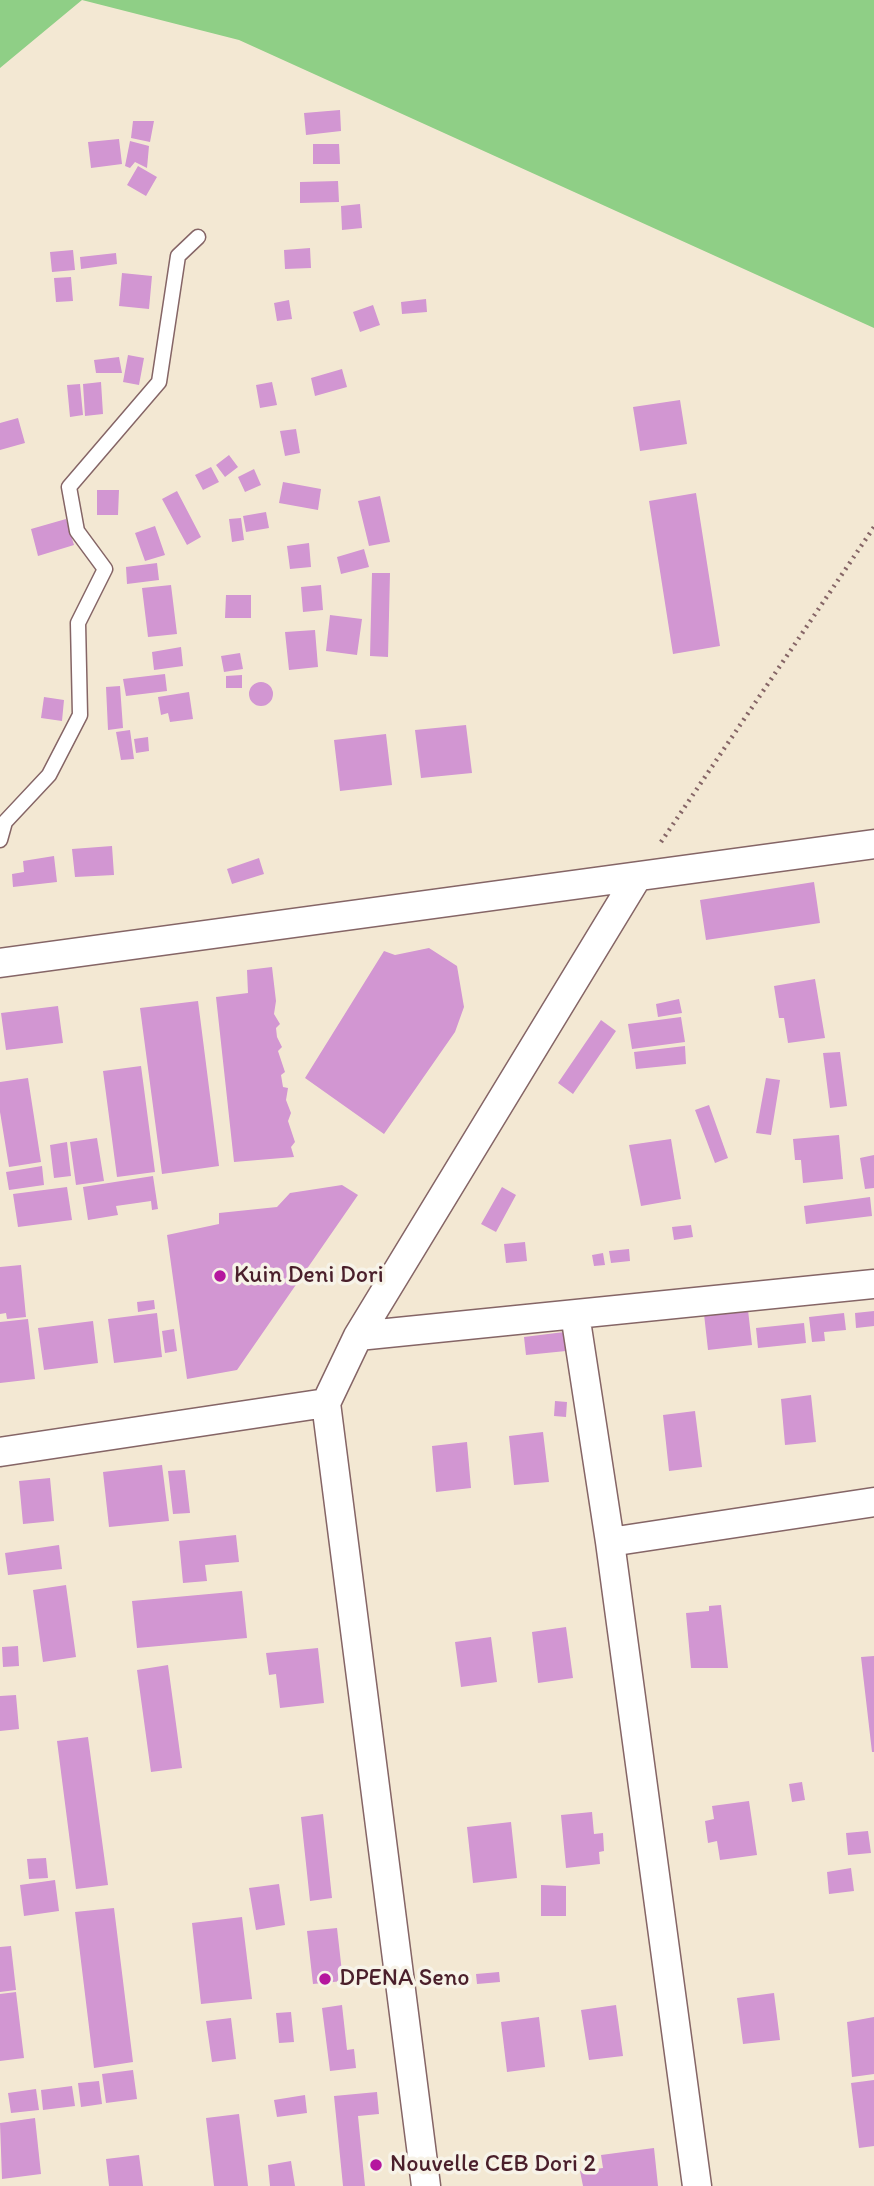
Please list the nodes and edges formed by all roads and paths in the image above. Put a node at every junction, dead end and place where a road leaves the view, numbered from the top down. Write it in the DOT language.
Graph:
graph roads {
  1 [pos="198,237"];
  2 [pos="874,527"];
  3 [pos="0,840"];
  4 [pos="874,844"];
  5 [pos="636,878"];
  6 [pos="0,963"];
  7 [pos="874,1284"];
  8 [pos="575,1314"];
  9 [pos="358,1336"];
  10 [pos="326,1403"];
  11 [pos="0,1452"];
  12 [pos="874,1502"];
  13 [pos="610,1542"];
  14 [pos="426,2186"];
  15 [pos="697,2186"];
  1 -- 3 [label="lane"];
  2 -- 5 [label="path"];
  4 -- 5 [label="street"];
  5 -- 6 [label="street"];
  5 -- 9 [label="street"];
  7 -- 8 [label="street"];
  8 -- 9 [label="street"];
  8 -- 13 [label="street"];
  9 -- 10 [label="street"];
  10 -- 11 [label="street"];
  10 -- 14 [label="street"];
  12 -- 13 [label="street"];
  13 -- 15 [label="street"];
}
